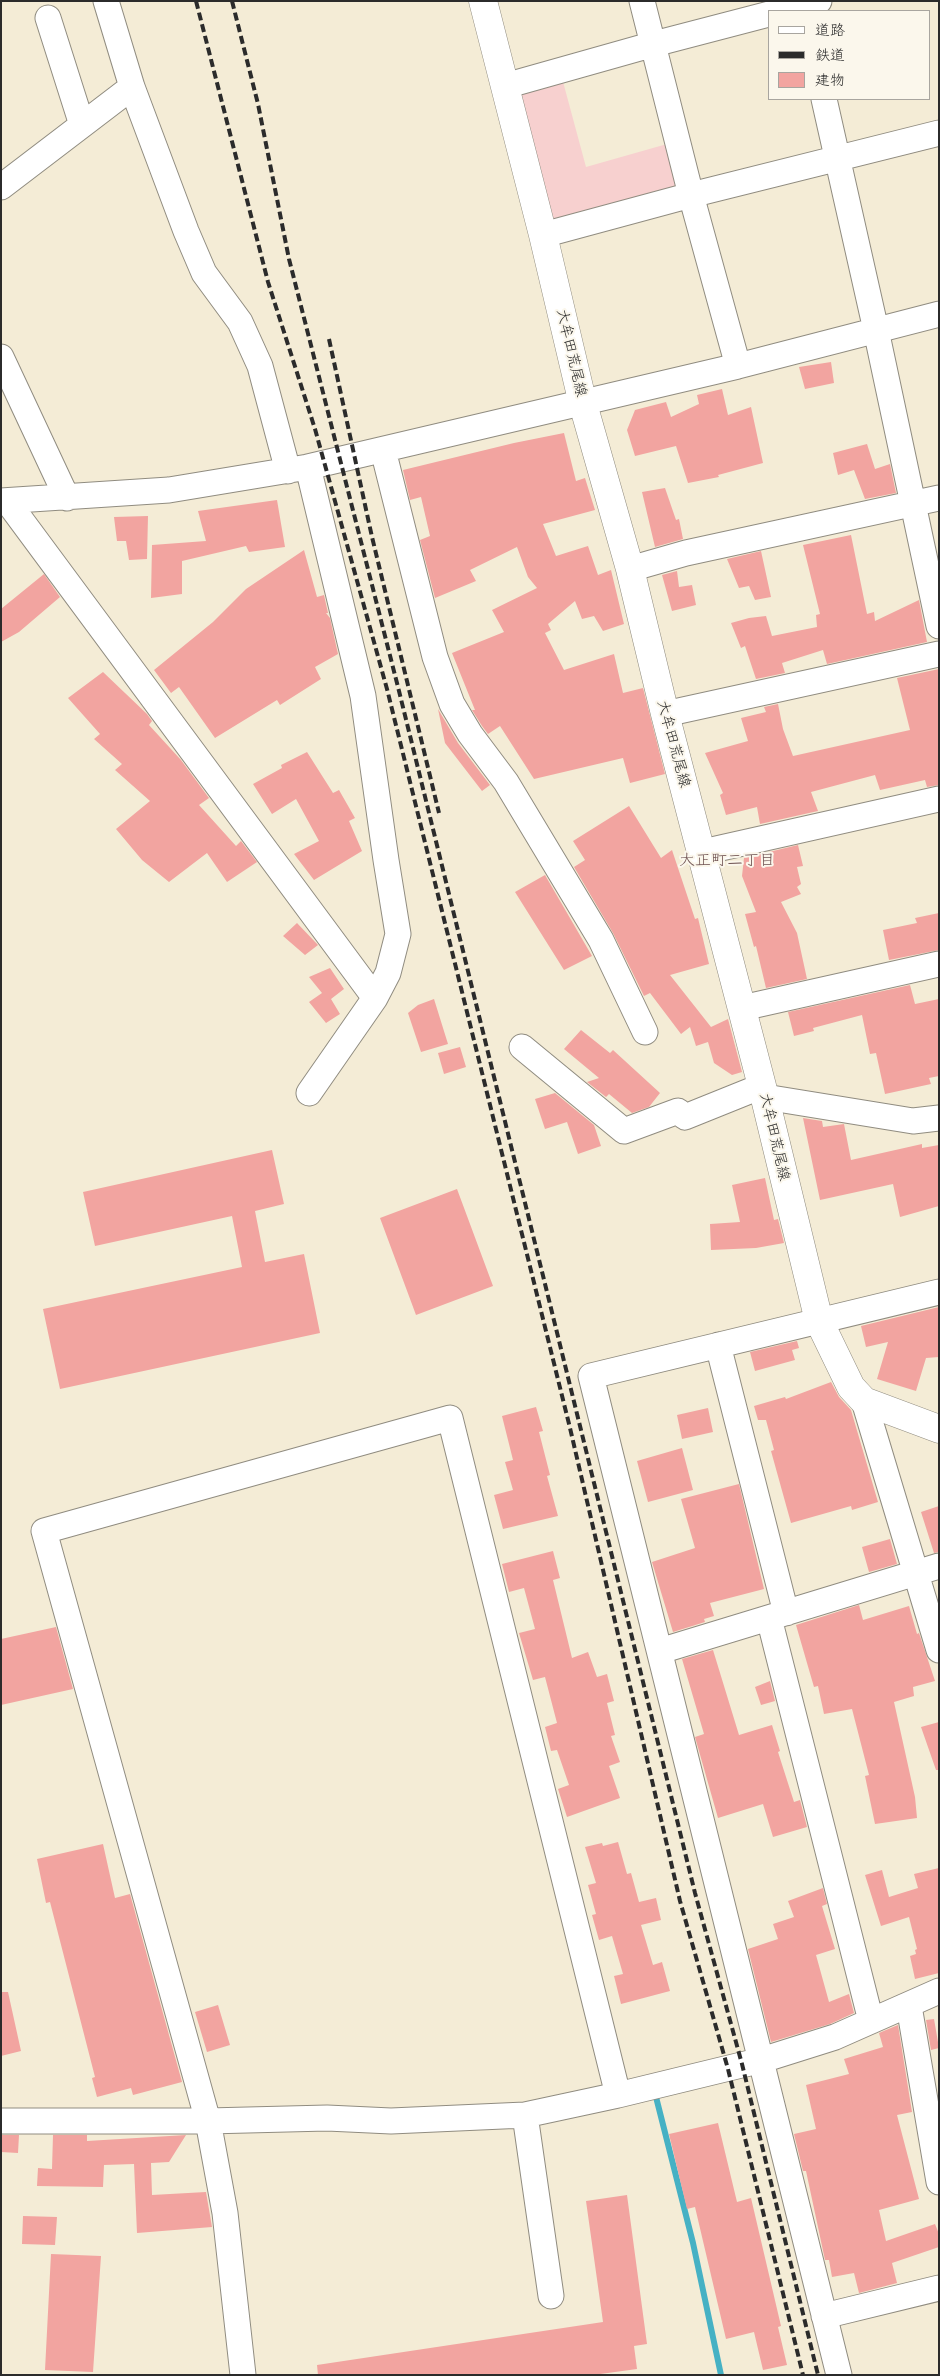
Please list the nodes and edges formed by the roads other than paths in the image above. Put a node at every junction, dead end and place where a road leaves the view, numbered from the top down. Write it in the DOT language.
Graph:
graph roads {
  1 [pos="106,1"];
  2 [pos="483,1"];
  3 [pos="642,1"];
  4 [pos="768,14"];
  5 [pos="48,18"];
  6 [pos="654,44"];
  7 [pos="505,86"];
  8 [pos="132,87"];
  9 [pos="824,100"];
  10 [pos="82,125"];
  11 [pos="939,133"];
  12 [pos="837,158"];
  13 [pos="1,187"];
  14 [pos="690,195"];
  15 [pos="543,235"];
  16 [pos="939,314"];
  17 [pos="876,330"];
  18 [pos="1,357"];
  19 [pos="738,366"];
  20 [pos="583,404"];
  21 [pos="383,450"];
  22 [pos="298,469"];
  23 [pos="67,498"];
  24 [pos="939,498"];
  25 [pos="4,501"];
  26 [pos="914,503"];
  27 [pos="630,569"];
  28 [pos="939,626"];
  29 [pos="939,654"];
  30 [pos="664,714"];
  31 [pos="939,800"];
  32 [pos="703,852"];
  33 [pos="939,964"];
  34 [pos="376,998"];
  35 [pos="742,1008"];
  36 [pos="645,1032"];
  37 [pos="522,1048"];
  38 [pos="764,1092"];
  39 [pos="309,1094"];
  40 [pos="939,1118"];
  41 [pos="939,1292"];
  42 [pos="819,1321"];
  43 [pos="718,1345"];
  44 [pos="864,1401"];
  45 [pos="939,1429"];
  46 [pos="939,1566"];
  47 [pos="915,1573"];
  48 [pos="778,1615"];
  49 [pos="939,1650"];
  50 [pos="660,1652"];
  51 [pos="939,1991"];
  52 [pos="909,2006"];
  53 [pos="871,2021"];
  54 [pos="762,2060"];
  55 [pos="618,2095"];
  56 [pos="524,2115"];
  57 [pos="1,2120"];
  58 [pos="208,2121"];
  59 [pos="939,2182"];
  60 [pos="939,2288"];
  61 [pos="551,2296"];
  62 [pos="824,2316"];
  63 [pos="243,2375"];
  64 [pos="839,2375"];
  1 -- 8 [label="street"];
  2 -- 7 [label="main road, 大牟田荒尾線"];
  3 -- 6 [label="street"];
  4 -- 6 [label="street"];
  5 -- 10 [label="street"];
  6 -- 7 [label="street"];
  6 -- 14 [label="street"];
  7 -- 15 [label="main road, 大牟田荒尾線"];
  8 -- 10 [label="street"];
  8 -- 22 [label="street"];
  9 -- 12 [label="street"];
  10 -- 13 [label="street"];
  11 -- 12 [label="street"];
  12 -- 14 [label="street"];
  12 -- 17 [label="street"];
  14 -- 15 [label="street"];
  14 -- 19 [label="street"];
  15 -- 20 [label="main road, 大牟田荒尾線"];
  16 -- 17 [label="street"];
  17 -- 19 [label="street"];
  17 -- 26 [label="street"];
  18 -- 23 [label="street"];
  19 -- 20 [label="street"];
  20 -- 21 [label="street"];
  20 -- 27 [label="main road, 大牟田荒尾線"];
  21 -- 22 [label="street"];
  21 -- 36 [label="street"];
  22 -- 23 [label="street"];
  22 -- 34 [label="street"];
  23 -- 25 [label="street"];
  24 -- 26 [label="street"];
  25 -- 34 [label="street"];
  26 -- 27 [label="street"];
  26 -- 28 [label="street"];
  27 -- 30 [label="main road, 大牟田荒尾線"];
  29 -- 30 [label="street"];
  30 -- 32 [label="main road, 大牟田荒尾線"];
  31 -- 32 [label="street"];
  32 -- 35 [label="main road, 大牟田荒尾線"];
  33 -- 35 [label="street"];
  34 -- 39 [label="street"];
  35 -- 38 [label="main road, 大牟田荒尾線"];
  37 -- 38 [label="street"];
  38 -- 40 [label="street"];
  38 -- 42 [label="main road, 大牟田荒尾線"];
  41 -- 42 [label="street"];
  42 -- 43 [label="street"];
  42 -- 44 [label="main road, 大牟田荒尾線"];
  43 -- 48 [label="street"];
  43 -- 50 [label="street"];
  44 -- 45 [label="main road, 大牟田荒尾線"];
  44 -- 47 [label="street"];
  46 -- 47 [label="street"];
  47 -- 48 [label="street"];
  47 -- 49 [label="street"];
  48 -- 50 [label="street"];
  48 -- 53 [label="street"];
  50 -- 54 [label="street"];
  51 -- 52 [label="street"];
  52 -- 53 [label="street"];
  52 -- 59 [label="street"];
  53 -- 54 [label="street"];
  54 -- 55 [label="street"];
  54 -- 62 [label="street"];
  55 -- 56 [label="street"];
  55 -- 58 [label="street"];
  56 -- 58 [label="street"];
  56 -- 61 [label="street"];
  57 -- 58 [label="street"];
  58 -- 63 [label="street"];
  60 -- 62 [label="street"];
  62 -- 64 [label="street"];
}
